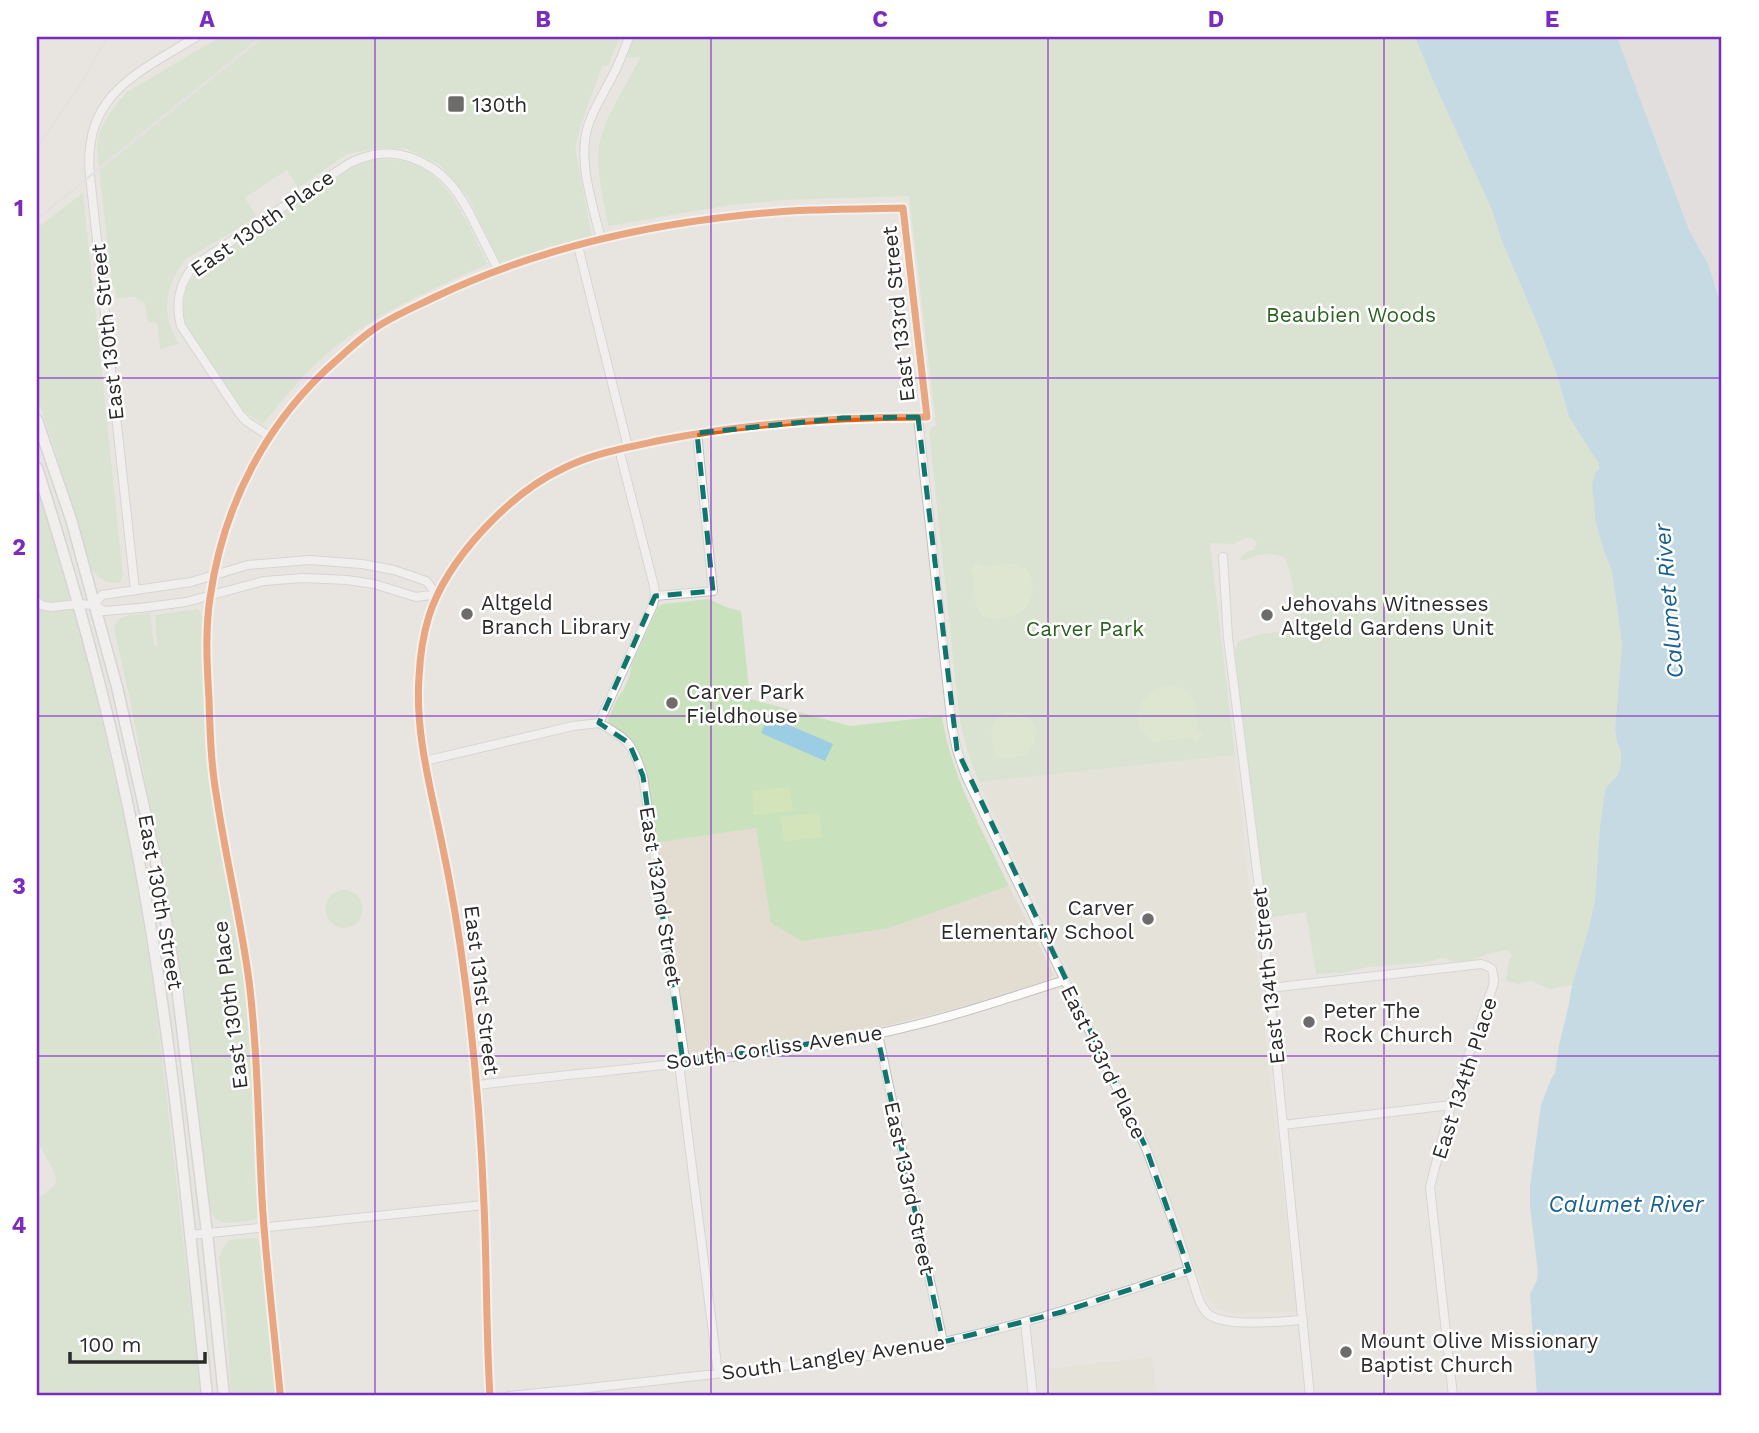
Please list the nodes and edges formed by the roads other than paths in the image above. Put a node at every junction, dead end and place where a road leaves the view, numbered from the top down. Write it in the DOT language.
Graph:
graph roads {
  1 [pos="196,37"];
  2 [pos="629,37"];
  3 [pos="903,208"];
  4 [pos="601,240"];
  5 [pos="578,246"];
  6 [pos="498,270"];
  7 [pos="923,417"];
  8 [pos="37,420"];
  9 [pos="697,433"];
  10 [pos="269,436"];
  11 [pos="624,448"];
  12 [pos="37,468"];
  13 [pos="1223,557"];
  14 [pos="215,575"];
  15 [pos="135,590"];
  16 [pos="438,594"];
  17 [pos="210,596"];
  18 [pos="654,596"];
  19 [pos="37,601"];
  20 [pos="78,604"];
  21 [pos="94,605"];
  22 [pos="600,723"];
  23 [pos="951,727"];
  24 [pos="425,761"];
  25 [pos="1065,981"];
  26 [pos="1270,988"];
  27 [pos="878,1034"];
  28 [pos="683,1062"];
  29 [pos="477,1085"];
  30 [pos="1451,1105"];
  31 [pos="1283,1125"];
  32 [pos="484,1205"];
  33 [pos="264,1226"];
  34 [pos="207,1233"];
  35 [pos="190,1235"];
  36 [pos="1189,1270"];
  37 [pos="1303,1320"];
  38 [pos="1025,1322"];
  39 [pos="943,1342"];
  40 [pos="718,1373"];
  41 [pos="280,1392"];
  42 [pos="207,1396"];
  43 [pos="224,1396"];
  44 [pos="490,1396"];
  45 [pos="509,1396"];
  46 [pos="1033,1396"];
  47 [pos="1310,1396"];
  48 [pos="1453,1396"];
  1 -- 15 [label="street, East 130th Street"];
  2 -- 4 [label="street"];
  3 -- 4 [label="street, East 130th Place"];
  3 -- 7 [label="street, East 133rd Street"];
  4 -- 5 [label="street, East 130th Place"];
  5 -- 6 [label="street, East 130th Place"];
  5 -- 11 [label="street"];
  6 -- 10 [label="street, East 130th Place"];
  6 -- 10 [label="street, East 130th Place"];
  7 -- 9 [label="street, East 131st Street"];
  7 -- 23 [label="street, East 133rd Street"];
  8 -- 21 [label="main road, East 130th Street"];
  9 -- 11 [label="street, East 131st Street"];
  9 -- 18 [label="street"];
  10 -- 14 [label="street, East 130th Place"];
  11 -- 16 [label="street, East 131st Street"];
  11 -- 18 [label="street"];
  12 -- 20 [label="main road, East 130th Street"];
  13 -- 26 [label="street, East 134th Street"];
  14 -- 15 [label="street"];
  14 -- 16 [label="street"];
  14 -- 17 [label="street, East 130th Place"];
  15 -- 21 [label="street"];
  16 -- 17 [label="street"];
  16 -- 24 [label="street, East 131st Street"];
  17 -- 21 [label="street"];
  17 -- 33 [label="street, East 130th Place"];
  18 -- 22 [label="street"];
  19 -- 20 [label="street"];
  20 -- 21 [label="street"];
  20 -- 35 [label="main road, East 130th Street"];
  21 -- 34 [label="main road, East 130th Street"];
  22 -- 24 [label="street"];
  22 -- 28 [label="street, East 132nd Street"];
  23 -- 25 [label="street, East 133rd Place"];
  24 -- 29 [label="street, East 131st Street"];
  25 -- 27 [label="street, South Corliss Avenue"];
  25 -- 36 [label="street, East 133rd Place"];
  26 -- 30 [label="street, East 134th Place"];
  26 -- 31 [label="street, East 134th Street"];
  27 -- 28 [label="street, South Corliss Avenue"];
  27 -- 39 [label="street, East 133rd Street"];
  28 -- 29 [label="street, South Corliss Avenue"];
  28 -- 40 [label="street, East 132nd Street"];
  29 -- 32 [label="street, East 131st Street"];
  30 -- 31 [label="street"];
  30 -- 48 [label="street, East 134th Place"];
  31 -- 37 [label="street, East 134th Street"];
  32 -- 33 [label="street"];
  32 -- 44 [label="street, East 131st Street"];
  33 -- 34 [label="street"];
  33 -- 41 [label="street, East 130th Place"];
  34 -- 35 [label="street"];
  34 -- 43 [label="main road, East 130th Street"];
  35 -- 42 [label="main road, East 130th Street"];
  36 -- 37 [label="street, East 133rd Place"];
  36 -- 38 [label="street, South Langley Avenue"];
  37 -- 47 [label="street, East 134th Street"];
  38 -- 39 [label="street, South Langley Avenue"];
  38 -- 46 [label="street"];
  39 -- 40 [label="street, South Langley Avenue"];
  40 -- 45 [label="street, South Langley Avenue"];
}
